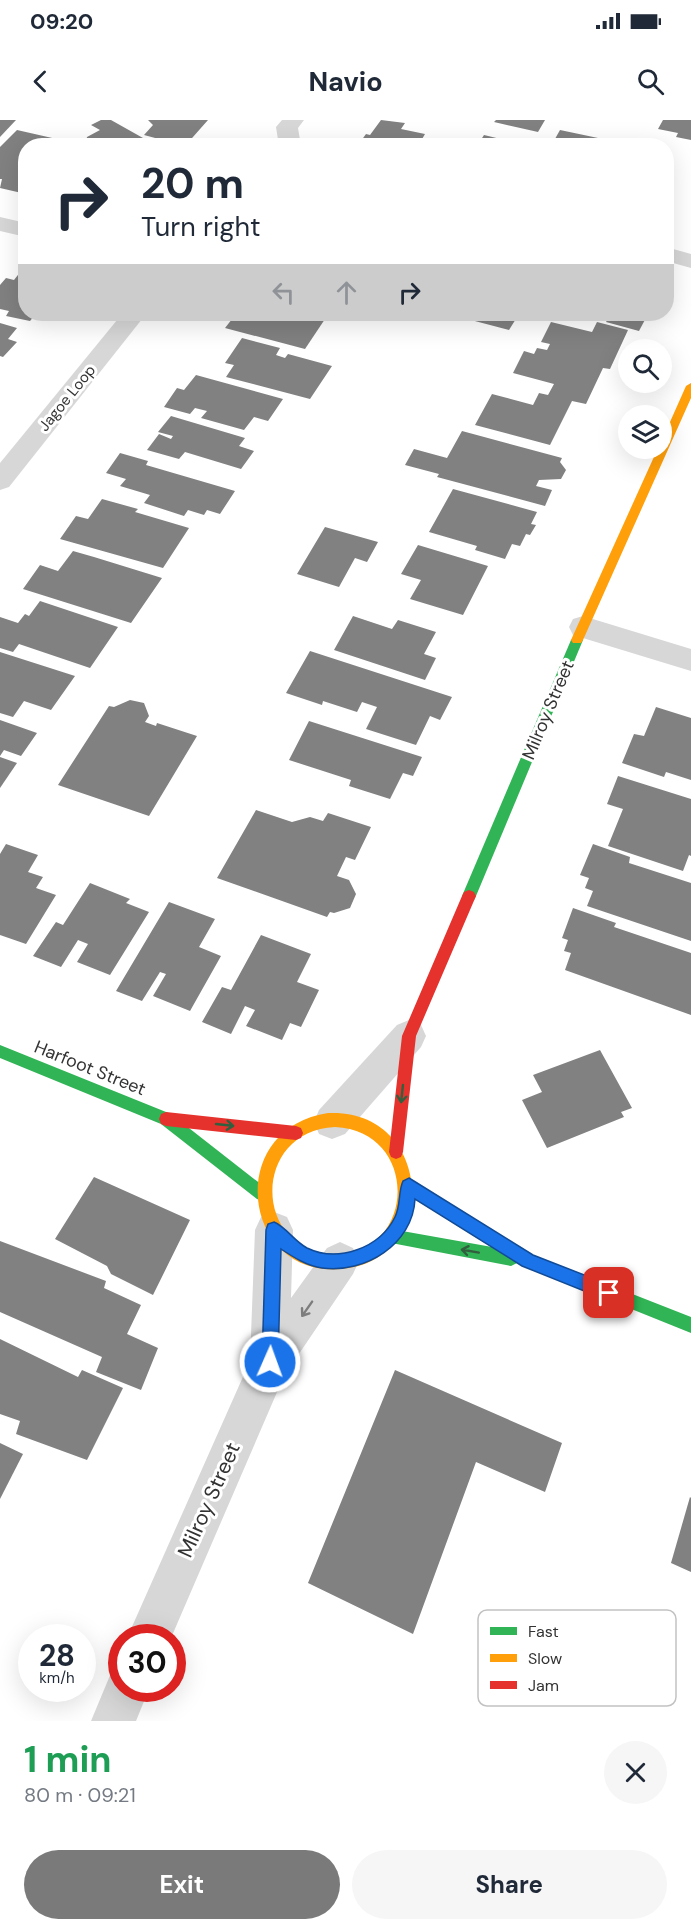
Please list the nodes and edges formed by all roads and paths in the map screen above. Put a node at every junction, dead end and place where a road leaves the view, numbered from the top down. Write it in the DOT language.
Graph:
graph roads {
  1 [pos="293,120"];
  2 [pos="289,138"];
  3 [pos="0,224"];
  4 [pos="18,228"];
  5 [pos="674,256"];
  6 [pos="691,261"];
  7 [pos="128,321"];
  8 [pos="691,386"];
  9 [pos="0,481"];
  10 [pos="583,627"];
  11 [pos="691,660"];
  12 [pos="409,1036"];
  13 [pos="0,1051"];
  14 [pos="166,1119"];
  15 [pos="332,1122"];
  16 [pos="296,1133"];
  17 [pos="396,1152"];
  18 [pos="409,1186"];
  19 [pos="262,1194"];
  20 [pos="274,1230"];
  21 [pos="391,1237"];
  22 [pos="340,1261"];
  23 [pos="528,1261"];
  24 [pos="691,1325"];
  25 [pos="270,1362"];
  26 [pos="155,1624"];
  27 [pos="121,1702"];
  28 [pos="113,1721"];
  1 -- 2 [label="street"];
  3 -- 4 [label="street"];
  5 -- 6 [label="street"];
  7 -- 9 [label="street, Jagoe Loop"];
  8 -- 10 [label="street, Milroy Street"];
  10 -- 11 [label="street"];
  10 -- 12 [label="street, Milroy Street"];
  12 -- 15 [label="street, Milroy Street"];
  12 -- 17 [label="street, Milroy Street, one-way"];
  13 -- 14 [label="street, Harfoot Street"];
  14 -- 16 [label="street, Harfoot Street, one-way"];
  14 -- 19 [label="street, Harfoot Street"];
  15 -- 16 [label="street"];
  15 -- 17 [label="street"];
  16 -- 19 [label="street"];
  17 -- 18 [label="street"];
  18 -- 21 [label="street"];
  18 -- 23 [label="street"];
  19 -- 20 [label="street"];
  20 -- 22 [label="street"];
  20 -- 25 [label="street, Milroy Street"];
  21 -- 22 [label="street"];
  23 -- 21 [label="street, one-way"];
  22 -- 25 [label="street, Milroy Street, one-way"];
  23 -- 24 [label="street"];
  25 -- 26 [label="street, Milroy Street"];
  27 -- 28 [label="street"];
}
